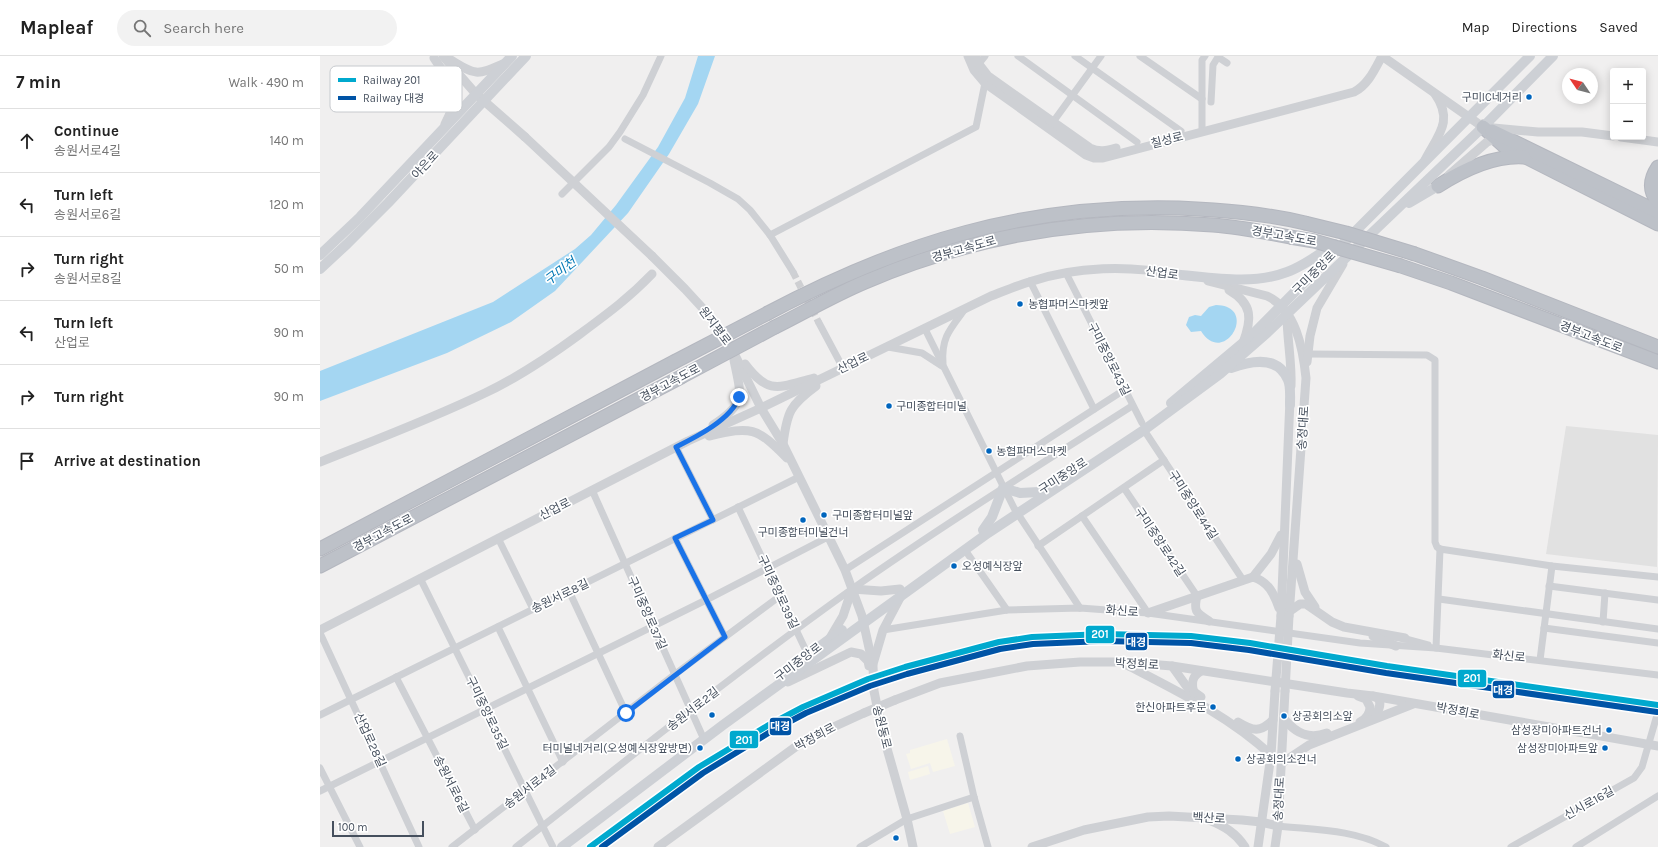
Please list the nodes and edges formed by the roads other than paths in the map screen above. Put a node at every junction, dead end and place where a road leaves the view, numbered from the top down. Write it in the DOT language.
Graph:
graph roads {
  1 [pos="438,56"];
  2 [pos="512,56"];
  3 [pos="526,56"];
  4 [pos="661,56"];
  5 [pos="968,56"];
  6 [pos="985,56"];
  7 [pos="1018,56"];
  8 [pos="1075,56"];
  9 [pos="1101,56"];
  10 [pos="1140,56"];
  11 [pos="1232,56"];
  12 [pos="1382,56"];
  13 [pos="1530,56"];
  14 [pos="1553,56"];
  15 [pos="1201,57"];
  16 [pos="1219,57"];
  17 [pos="976,63"];
  18 [pos="505,64"];
  19 [pos="443,66"];
  20 [pos="448,66"];
  21 [pos="459,66"];
  22 [pos="462,68"];
  23 [pos="1092,68"];
  24 [pos="986,79"];
  25 [pos="462,80"];
  26 [pos="1431,90"];
  27 [pos="476,94"];
  28 [pos="1072,95"];
  29 [pos="1202,100"];
  30 [pos="484,101"];
  31 [pos="1211,102"];
  32 [pos="462,109"];
  33 [pos="452,112"];
  34 [pos="459,112"];
  35 [pos="1469,117"];
  36 [pos="1053,122"];
  37 [pos="1483,127"];
  38 [pos="443,129"];
  39 [pos="1202,129"];
  40 [pos="1181,130"];
  41 [pos="1538,132"];
  42 [pos="1610,136"];
  43 [pos="1500,137"];
  44 [pos="1643,140"];
  45 [pos="627,141"];
  46 [pos="1137,142"];
  47 [pos="1658,142"];
  48 [pos="1526,157"];
  49 [pos="1422,164"];
  50 [pos="1658,167"];
  51 [pos="1438,186"];
  52 [pos="562,194"];
  53 [pos="1658,202"];
  54 [pos="1658,212"];
  55 [pos="1392,214"];
  56 [pos="1658,224"];
  57 [pos="1357,230"];
  58 [pos="770,235"];
  59 [pos="320,255"];
  60 [pos="1349,255"];
  61 [pos="320,269"];
  62 [pos="793,272"];
  63 [pos="1066,273"];
  64 [pos="652,274"];
  65 [pos="1171,274"];
  66 [pos="1030,281"];
  67 [pos="1219,284"];
  68 [pos="966,309"];
  69 [pos="1284,310"];
  70 [pos="819,323"];
  71 [pos="925,329"];
  72 [pos="1243,343"];
  73 [pos="731,347"];
  74 [pos="888,347"];
  75 [pos="1658,347"];
  76 [pos="1308,354"];
  77 [pos="1658,362"];
  78 [pos="944,367"];
  79 [pos="840,370"];
  80 [pos="1220,374"];
  81 [pos="1306,378"];
  82 [pos="1124,390"];
  83 [pos="1290,404"];
  84 [pos="1132,406"];
  85 [pos="761,408"];
  86 [pos="1094,409"];
  87 [pos="1143,427"];
  88 [pos="688,441"];
  89 [pos="783,444"];
  90 [pos="676,447"];
  91 [pos="1164,460"];
  92 [pos="320,462"];
  93 [pos="793,464"];
  94 [pos="996,472"];
  95 [pos="799,477"];
  96 [pos="1003,488"];
  97 [pos="1124,488"];
  98 [pos="592,490"];
  99 [pos="1039,492"];
  100 [pos="738,507"];
  101 [pos="1015,511"];
  102 [pos="1082,516"];
  103 [pos="713,520"];
  104 [pos="1284,523"];
  105 [pos="983,530"];
  106 [pos="828,537"];
  107 [pos="498,538"];
  108 [pos="675,538"];
  109 [pos="1038,546"];
  110 [pos="320,549"];
  111 [pos="1440,549"];
  112 [pos="965,550"];
  113 [pos="1295,550"];
  114 [pos="625,564"];
  115 [pos="320,566"];
  116 [pos="1552,566"];
  117 [pos="767,568"];
  118 [pos="845,570"];
  119 [pos="1253,577"];
  120 [pos="1658,577"];
  121 [pos="420,578"];
  122 [pos="1243,580"];
  123 [pos="1550,586"];
  124 [pos="852,589"];
  125 [pos="569,591"];
  126 [pos="900,593"];
  127 [pos="1605,593"];
  128 [pos="780,596"];
  129 [pos="1197,596"];
  130 [pos="1439,599"];
  131 [pos="706,600"];
  132 [pos="1658,600"];
  133 [pos="1080,608"];
  134 [pos="533,609"];
  135 [pos="1007,610"];
  136 [pos="1318,611"];
  137 [pos="1148,613"];
  138 [pos="1287,614"];
  139 [pos="1546,614"];
  140 [pos="863,620"];
  141 [pos="1209,621"];
  142 [pos="1603,622"];
  143 [pos="498,626"];
  144 [pos="653,626"];
  145 [pos="1544,628"];
  146 [pos="1658,629"];
  147 [pos="320,630"];
  148 [pos="796,630"];
  149 [pos="883,630"];
  150 [pos="1363,631"];
  151 [pos="320,633"];
  152 [pos="725,637"];
  153 [pos="1404,638"];
  154 [pos="828,640"];
  155 [pos="1382,640"];
  156 [pos="1360,643"];
  157 [pos="1658,643"];
  158 [pos="1396,646"];
  159 [pos="455,648"];
  160 [pos="1436,648"];
  161 [pos="598,653"];
  162 [pos="808,655"];
  163 [pos="1540,660"];
  164 [pos="1123,662"];
  165 [pos="873,666"];
  166 [pos="1172,666"];
  167 [pos="1201,671"];
  168 [pos="674,675"];
  169 [pos="1658,675"];
  170 [pos="396,677"];
  171 [pos="527,688"];
  172 [pos="772,689"];
  173 [pos="874,691"];
  174 [pos="1347,693"];
  175 [pos="1192,695"];
  176 [pos="1373,696"];
  177 [pos="351,700"];
  178 [pos="1414,703"];
  179 [pos="485,709"];
  180 [pos="690,710"];
  181 [pos="626,713"];
  182 [pos="320,715"];
  183 [pos="1657,715"];
  184 [pos="1273,720"];
  185 [pos="1285,720"];
  186 [pos="1367,720"];
  187 [pos="702,735"];
  188 [pos="960,736"];
  189 [pos="427,738"];
  190 [pos="1648,744"];
  191 [pos="1658,746"];
  192 [pos="1271,755"];
  193 [pos="379,761"];
  194 [pos="563,762"];
  195 [pos="1282,763"];
  196 [pos="320,768"];
  197 [pos="329,786"];
  198 [pos="320,791"];
  199 [pos="525,791"];
  200 [pos="1658,796"];
  201 [pos="974,797"];
  202 [pos="1202,817"];
  203 [pos="907,819"];
  204 [pos="1261,822"];
  205 [pos="543,826"];
  206 [pos="1278,826"];
  207 [pos="475,830"];
  208 [pos="360,847"];
  209 [pos="420,847"];
  210 [pos="452,847"];
  211 [pos="516,847"];
  212 [pos="554,847"];
  213 [pos="562,847"];
  214 [pos="658,847"];
  215 [pos="860,847"];
  216 [pos="914,847"];
  217 [pos="988,847"];
  218 [pos="1032,847"];
  219 [pos="1245,847"];
  220 [pos="1258,847"];
  221 [pos="1275,847"];
  222 [pos="1386,847"];
  223 [pos="1511,847"];
  224 [pos="1576,847"];
  1 -- 19 [label="street"];
  1 -- 20 [label="street"];
  1 -- 21 [label="street"];
  2 -- 18 [label="main road, 야은로"];
  3 -- 30 [label="main road, 야은로"];
  4 -- 52 [label="street"];
  5 -- 17 [label="street, 칠성로"];
  6 -- 17 [label="street"];
  7 -- 28 [label="street, 칠성로"];
  8 -- 23 [label="street, 칠성로"];
  9 -- 23 [label="street"];
  10 -- 29 [label="street"];
  11 -- 16 [label="street"];
  12 -- 26 [label="street"];
  12 -- 39 [label="street, 칠성로"];
  13 -- 35 [label="main road, 구미중앙로"];
  14 -- 37 [label="main road, 구미중앙로"];
  15 -- 29 [label="street"];
  16 -- 31 [label="street"];
  17 -- 24 [label="street, 칠성로"];
  18 -- 22 [label="street"];
  18 -- 27 [label="main road, 야은로"];
  23 -- 28 [label="street"];
  23 -- 40 [label="street, 칠성로"];
  24 -- 36 [label="street, 칠성로"];
  24 -- 39 [label="street, 칠성로"];
  24 -- 58 [label="street"];
  25 -- 27 [label="street"];
  26 -- 35 [label="street"];
  26 -- 49 [label="street"];
  27 -- 30 [label="street"];
  27 -- 32 [label="main road, 야은로"];
  28 -- 36 [label="street"];
  28 -- 46 [label="street, 칠성로"];
  29 -- 39 [label="street"];
  30 -- 61 [label="main road, 야은로"];
  30 -- 73 [label="street, 원지평로, bridge"];
  33 -- 38 [label="street"];
  34 -- 38 [label="main road, 야은로"];
  35 -- 37 [label="street"];
  35 -- 49 [label="main road, 구미중앙로"];
  36 -- 46 [label="street, 칠성로"];
  37 -- 41 [label="street"];
  37 -- 43 [label="highway"];
  37 -- 55 [label="main road, 구미중앙로"];
  38 -- 59 [label="main road, 야은로"];
  39 -- 40 [label="street, 칠성로"];
  40 -- 46 [label="street, 칠성로"];
  41 -- 42 [label="street"];
  41 -- 43 [label="street"];
  43 -- 48 [label="highway"];
  43 -- 51 [label="street"];
  43 -- 54 [label="highway"];
  44 -- 47 [label="street"];
  45 -- 58 [label="street"];
  48 -- 51 [label="highway"];
  48 -- 56 [label="highway"];
  49 -- 57 [label="main road, 구미중앙로"];
  50 -- 53 [label="highway"];
  51 -- 55 [label="main road"];
  55 -- 60 [label="main road, 구미중앙로"];
  57 -- 65 [label="main road"];
  57 -- 69 [label="main road, 구미중앙로"];
  58 -- 62 [label="street"];
  60 -- 69 [label="main road, 구미중앙로"];
  60 -- 76 [label="street"];
  63 -- 65 [label="street, 산업로"];
  63 -- 66 [label="street, 산업로"];
  63 -- 82 [label="street, 구미중앙로43길"];
  64 -- 92 [label="street"];
  65 -- 67 [label="street, 산업로"];
  66 -- 68 [label="street, 산업로"];
  66 -- 86 [label="street"];
  67 -- 69 [label="street, 산업로"];
  67 -- 72 [label="street"];
  68 -- 71 [label="street, 산업로"];
  68 -- 78 [label="street"];
  69 -- 72 [label="main road, 구미중앙로"];
  69 -- 80 [label="main road, 구미중앙로"];
  69 -- 81 [label="street, 송정대로"];
  69 -- 83 [label="street, 송정대로"];
  70 -- 79 [label="street"];
  71 -- 74 [label="street, 산업로"];
  71 -- 78 [label="street"];
  72 -- 87 [label="main road, 구미중앙로"];
  73 -- 79 [label="street"];
  73 -- 85 [label="street, 원지평로"];
  73 -- 88 [label="street"];
  74 -- 78 [label="street"];
  74 -- 79 [label="street, 산업로"];
  75 -- 110 [label="highway, 경부고속도로, bridge"];
  76 -- 81 [label="street"];
  76 -- 111 [label="street"];
  77 -- 115 [label="highway, 경부고속도로, bridge"];
  78 -- 94 [label="street"];
  79 -- 85 [label="street, 산업로"];
  79 -- 89 [label="street"];
  80 -- 83 [label="main road"];
  80 -- 87 [label="main road, 구미중앙로"];
  81 -- 113 [label="street, 송정대로"];
  82 -- 84 [label="street, 구미중앙로43길"];
  82 -- 86 [label="street"];
  83 -- 104 [label="street, 송정대로"];
  84 -- 87 [label="street, 구미중앙로43길"];
  84 -- 96 [label="street"];
  85 -- 88 [label="street, 산업로"];
  85 -- 89 [label="street, 송원동로"];
  86 -- 94 [label="street"];
  87 -- 91 [label="street, 구미중앙로44길"];
  87 -- 99 [label="main road, 구미중앙로"];
  87 -- 101 [label="main road, 구미중앙로"];
  88 -- 90 [label="street, 산업로"];
  88 -- 93 [label="street"];
  89 -- 93 [label="street, 송원동로"];
  90 -- 98 [label="street, 산업로"];
  90 -- 103 [label="street"];
  91 -- 97 [label="street"];
  91 -- 122 [label="street, 구미중앙로44길"];
  93 -- 95 [label="street, 송원동로"];
  94 -- 96 [label="street"];
  94 -- 118 [label="street"];
  95 -- 100 [label="street, 송원서로8길"];
  95 -- 106 [label="street, 송원동로"];
  96 -- 99 [label="main road"];
  96 -- 101 [label="street"];
  96 -- 105 [label="main road"];
  96 -- 124 [label="street"];
  97 -- 102 [label="street"];
  97 -- 129 [label="street, 구미중앙로42길"];
  98 -- 107 [label="street, 산업로"];
  98 -- 114 [label="street, 구미중앙로37길"];
  99 -- 101 [label="main road, 구미중앙로"];
  100 -- 103 [label="street, 송원서로8길"];
  100 -- 117 [label="street, 구미중앙로39길"];
  101 -- 105 [label="main road, 구미중앙로"];
  101 -- 109 [label="street"];
  101 -- 112 [label="main road, 구미중앙로"];
  102 -- 109 [label="street"];
  102 -- 137 [label="street"];
  103 -- 108 [label="street, 송원서로8길"];
  104 -- 119 [label="street"];
  104 -- 138 [label="street, 송정대로"];
  105 -- 126 [label="main road, 구미중앙로"];
  106 -- 117 [label="street"];
  106 -- 118 [label="street, 송원동로"];
  107 -- 121 [label="street, 산업로"];
  107 -- 134 [label="street"];
  108 -- 114 [label="street, 송원서로8길"];
  108 -- 131 [label="street"];
  109 -- 133 [label="street"];
  111 -- 116 [label="street"];
  111 -- 130 [label="street"];
  112 -- 126 [label="main road, 구미중앙로"];
  112 -- 135 [label="street"];
  113 -- 136 [label="street"];
  113 -- 138 [label="street, 송정대로"];
  114 -- 125 [label="street, 송원서로8길"];
  114 -- 144 [label="street, 구미중앙로37길"];
  116 -- 120 [label="street"];
  116 -- 123 [label="street"];
  117 -- 128 [label="street, 구미중앙로39길"];
  117 -- 131 [label="street"];
  118 -- 124 [label="street, 송원동로"];
  119 -- 122 [label="street"];
  119 -- 138 [label="street"];
  121 -- 147 [label="street, 산업로"];
  121 -- 159 [label="street, 구미중앙로35길"];
  122 -- 129 [label="street"];
  123 -- 127 [label="street"];
  123 -- 139 [label="street"];
  124 -- 126 [label="street"];
  124 -- 140 [label="street, 송원동로"];
  124 -- 148 [label="street, 송원서로2길"];
  124 -- 154 [label="street"];
  125 -- 134 [label="street, 송원서로8길"];
  125 -- 161 [label="street"];
  126 -- 140 [label="main road, 구미중앙로"];
  126 -- 149 [label="street"];
  127 -- 132 [label="street"];
  127 -- 142 [label="street"];
  128 -- 148 [label="street, 구미중앙로39길"];
  128 -- 152 [label="street, 송원서로4길"];
  129 -- 137 [label="street"];
  129 -- 141 [label="street"];
  130 -- 139 [label="street"];
  130 -- 160 [label="street"];
  131 -- 144 [label="street"];
  131 -- 152 [label="street"];
  133 -- 135 [label="street, 화신로"];
  133 -- 137 [label="street, 화신로"];
  134 -- 143 [label="street, 송원서로8길"];
  135 -- 149 [label="street, 화신로"];
  136 -- 138 [label="street"];
  136 -- 150 [label="street"];
  137 -- 141 [label="street, 화신로"];
  138 -- 184 [label="street, 송정대로, bridge"];
  138 -- 185 [label="street, 송정대로, bridge"];
  139 -- 142 [label="street"];
  139 -- 145 [label="street"];
  140 -- 154 [label="main road, 구미중앙로"];
  140 -- 165 [label="street, 송원동로"];
  140 -- 172 [label="main road, 구미중앙로"];
  141 -- 156 [label="street, 화신로"];
  142 -- 146 [label="street"];
  143 -- 159 [label="street, 송원서로8길"];
  143 -- 171 [label="street"];
  144 -- 161 [label="street"];
  144 -- 168 [label="street, 구미중앙로37길"];
  145 -- 157 [label="street"];
  145 -- 163 [label="street"];
  148 -- 162 [label="street, 구미중앙로39길"];
  148 -- 180 [label="street, 송원서로2길"];
  149 -- 165 [label="street"];
  150 -- 153 [label="street"];
  150 -- 155 [label="street"];
  151 -- 177 [label="street, 산업로28길"];
  152 -- 168 [label="street, 송원서로4길"];
  153 -- 155 [label="street, 화신로"];
  153 -- 160 [label="street"];
  154 -- 162 [label="main road, 구미중앙로"];
  155 -- 156 [label="street, 화신로"];
  155 -- 158 [label="street"];
  156 -- 158 [label="street, 화신로"];
  158 -- 160 [label="street, 화신로"];
  159 -- 170 [label="street, 송원서로8길"];
  159 -- 179 [label="street, 구미중앙로35길"];
  160 -- 163 [label="street, 화신로"];
  161 -- 171 [label="street"];
  161 -- 181 [label="street"];
  162 -- 187 [label="main road, 구미중앙로"];
  163 -- 169 [label="street, 화신로"];
  164 -- 166 [label="street, 박정희로"];
  164 -- 175 [label="street"];
  164 -- 214 [label="street, 박정희로, bridge"];
  165 -- 173 [label="street, 송원동로"];
  166 -- 167 [label="street, 박정희로"];
  166 -- 175 [label="street"];
  167 -- 174 [label="street, 박정희로"];
  167 -- 175 [label="street"];
  168 -- 180 [label="street, 구미중앙로37길"];
  168 -- 181 [label="street, 송원서로4길"];
  170 -- 177 [label="street, 송원서로8길"];
  170 -- 189 [label="street, 송원서로6길"];
  171 -- 179 [label="street"];
  171 -- 194 [label="street"];
  172 -- 173 [label="street"];
  172 -- 213 [label="main road, 구미중앙로"];
  173 -- 203 [label="street, 송원동로"];
  174 -- 176 [label="street, 박정희로"];
  174 -- 186 [label="street"];
  175 -- 184 [label="street"];
  175 -- 192 [label="street"];
  176 -- 178 [label="street, 박정희로"];
  176 -- 186 [label="street"];
  177 -- 182 [label="street, 송원서로8길"];
  177 -- 193 [label="street, 산업로28길"];
  178 -- 186 [label="street"];
  178 -- 190 [label="street, 박정희로"];
  179 -- 189 [label="street"];
  179 -- 199 [label="street, 구미중앙로35길"];
  180 -- 187 [label="street, 구미중앙로37길"];
  180 -- 205 [label="street, 송원서로2길"];
  181 -- 194 [label="street, 송원서로4길"];
  183 -- 190 [label="street, 신시로16길"];
  184 -- 192 [label="street, 송정대로"];
  185 -- 186 [label="street"];
  185 -- 195 [label="street, 송정대로"];
  186 -- 195 [label="street"];
  187 -- 212 [label="main road, 구미중앙로"];
  188 -- 201 [label="street"];
  189 -- 193 [label="street"];
  189 -- 207 [label="street, 송원서로6길"];
  190 -- 191 [label="street, 박정희로"];
  190 -- 223 [label="street, 신시로16길"];
  192 -- 204 [label="street, 송정대로"];
  193 -- 197 [label="street"];
  193 -- 209 [label="street, 산업로28길"];
  194 -- 199 [label="street, 송원서로4길"];
  195 -- 206 [label="street, 송정대로"];
  196 -- 197 [label="street"];
  197 -- 198 [label="street"];
  197 -- 208 [label="street"];
  199 -- 205 [label="street, 구미중앙로35길"];
  199 -- 207 [label="street, 송원서로4길"];
  200 -- 224 [label="street"];
  201 -- 203 [label="street"];
  201 -- 217 [label="street"];
  202 -- 204 [label="street, 백산로"];
  202 -- 218 [label="street, 백산로"];
  202 -- 219 [label="street"];
  203 -- 215 [label="street"];
  203 -- 216 [label="street, 송원동로"];
  204 -- 206 [label="street, 백산로"];
  204 -- 220 [label="street, 송정대로"];
  205 -- 211 [label="street, 송원서로2길"];
  205 -- 212 [label="street, 구미중앙로35길"];
  206 -- 221 [label="street, 송정대로"];
  206 -- 222 [label="street, 백산로"];
  207 -- 210 [label="street, 송원서로4길"];
}
